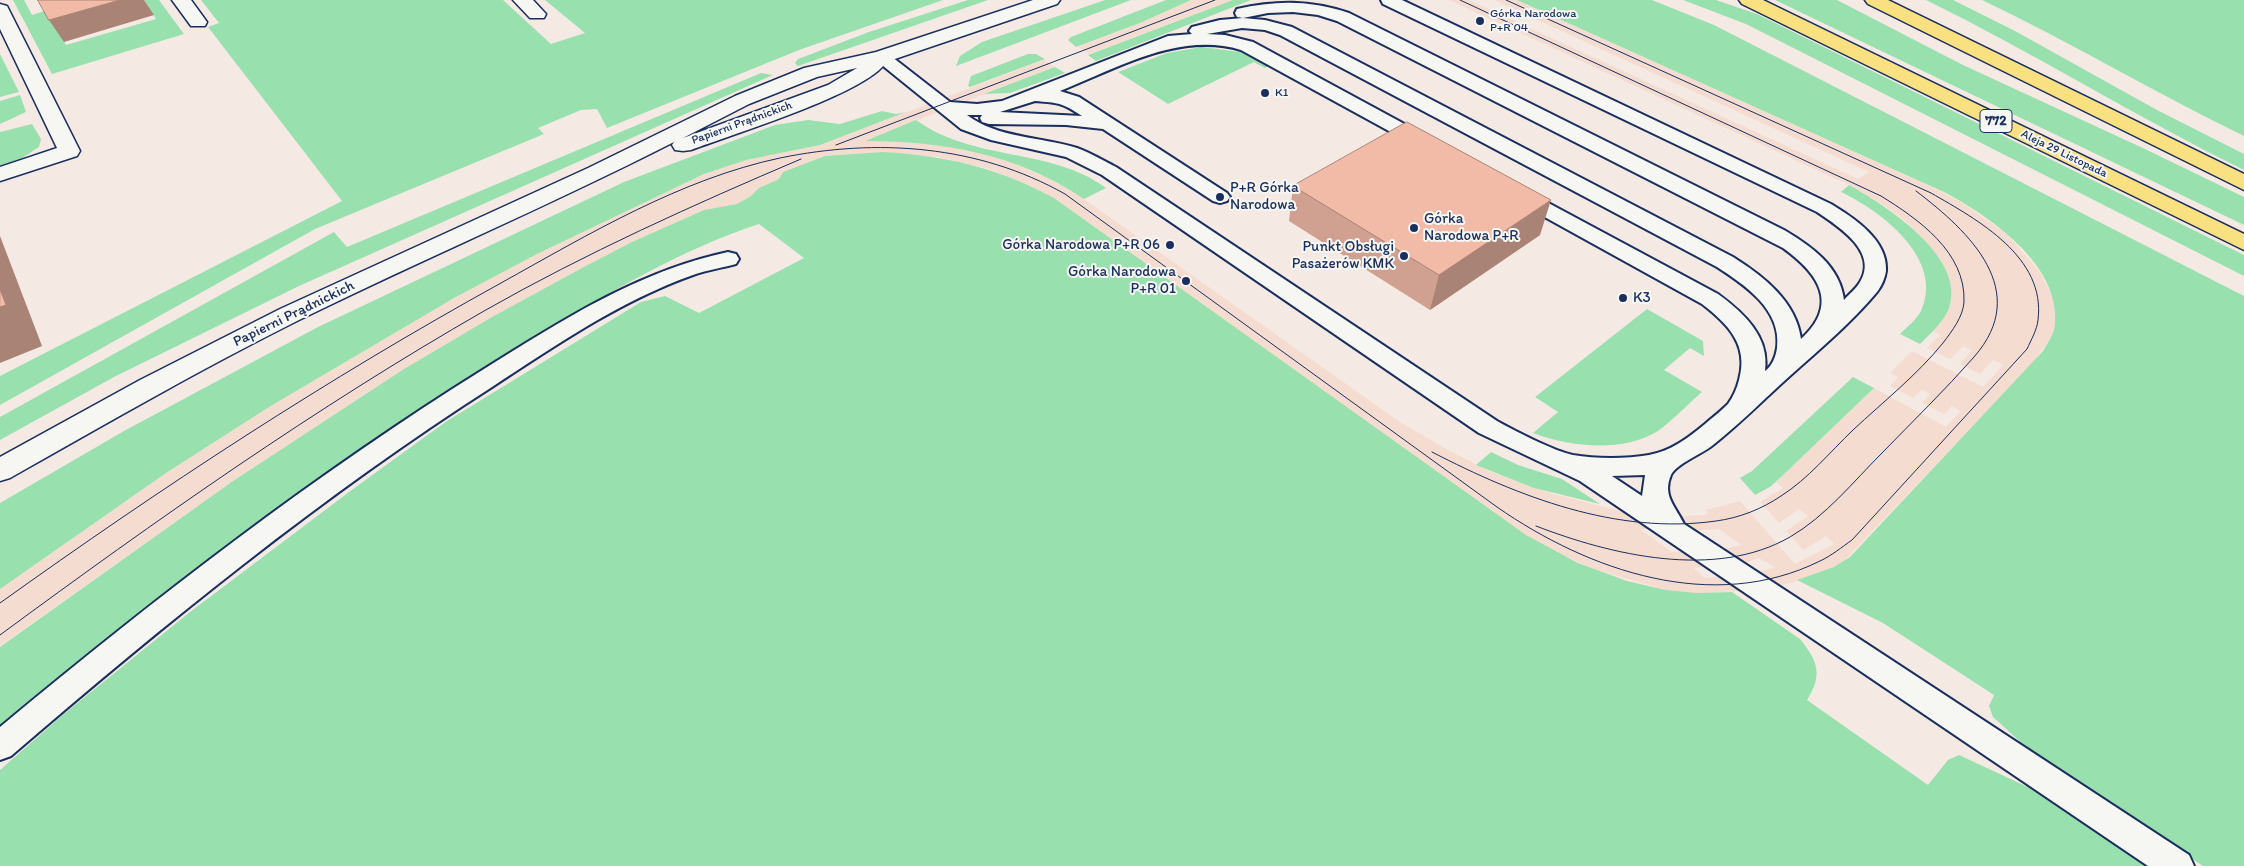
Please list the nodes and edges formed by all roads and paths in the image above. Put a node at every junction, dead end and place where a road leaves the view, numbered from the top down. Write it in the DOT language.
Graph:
graph roads {
  1 [pos="181,0"];
  2 [pos="522,0"];
  3 [pos="1051,0"];
  4 [pos="1279,0"];
  5 [pos="1388,0"];
  6 [pos="1748,0"];
  7 [pos="1874,0"];
  8 [pos="0,10"];
  9 [pos="1243,13"];
  10 [pos="538,14"];
  11 [pos="198,22"];
  12 [pos="1193,33"];
  13 [pos="1158,46"];
  14 [pos="881,57"];
  15 [pos="1027,98"];
  16 [pos="944,107"];
  17 [pos="1126,136"];
  18 [pos="1443,152"];
  19 [pos="0,174"];
  20 [pos="2244,183"];
  21 [pos="1500,184"];
  22 [pos="1220,197"];
  23 [pos="2244,243"];
  24 [pos="728,259"];
  25 [pos="1816,337"];
  26 [pos="1774,376"];
  27 [pos="1735,410"];
  28 [pos="1558,460"];
  29 [pos="1668,460"];
  30 [pos="0,470"];
  31 [pos="1688,539"];
  32 [pos="0,746"];
  33 [pos="2177,866"];
  1 -- 11 [label="street"];
  2 -- 10 [label="street"];
  3 -- 14 [label="street, Papierni Prądnickich"];
  4 -- 9 [label="lane"];
  5 -- 25 [label="lane"];
  6 -- 23 [label="main road, Aleja 29 Listopada / 772"];
  7 -- 20 [label="main road"];
  8 -- 19 [label="street"];
  9 -- 12 [label="lane"];
  9 -- 25 [label="lane"];
  12 -- 13 [label="lane"];
  12 -- 26 [label="lane"];
  13 -- 15 [label="lane"];
  13 -- 18 [label="lane"];
  14 -- 16 [label="lane"];
  14 -- 30 [label="street, Papierni Prądnickich"];
  15 -- 16 [label="lane"];
  15 -- 17 [label="lane"];
  16 -- 17 [label="lane"];
  16 -- 28 [label="lane"];
  17 -- 22 [label="lane"];
  21 -- 27 [label="lane"];
  24 -- 32 [label="lane"];
  25 -- 26 [label="lane"];
  26 -- 27 [label="lane"];
  27 -- 29 [label="lane"];
  28 -- 29 [label="lane"];
  28 -- 31 [label="lane"];
  29 -- 31 [label="lane"];
  31 -- 33 [label="lane"];
}
